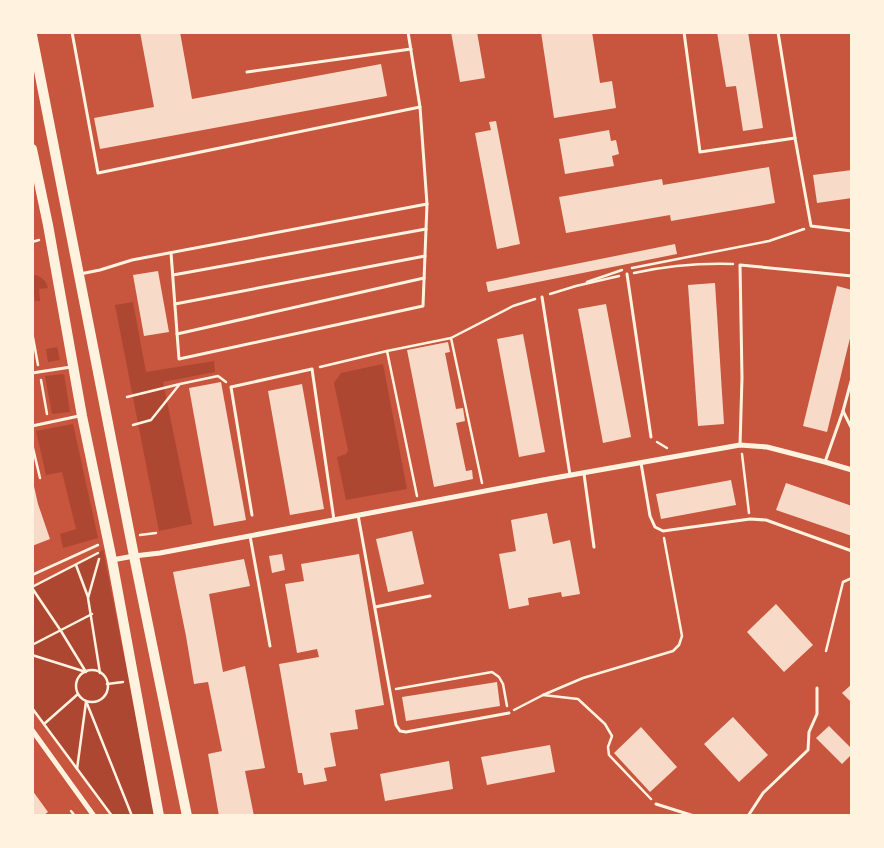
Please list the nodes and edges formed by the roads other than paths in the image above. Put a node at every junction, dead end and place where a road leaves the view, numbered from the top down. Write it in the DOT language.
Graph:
graph roads {
  1 [pos="72,32"];
  2 [pos="408,32"];
  3 [pos="684,32"];
  4 [pos="778,32"];
  5 [pos="32,35"];
  6 [pos="411,49"];
  7 [pos="247,72"];
  8 [pos="420,107"];
  9 [pos="794,138"];
  10 [pos="32,149"];
  11 [pos="427,204"];
  12 [pos="426,229"];
  13 [pos="852,231"];
  14 [pos="171,252"];
  15 [pos="425,256"];
  16 [pos="79,274"];
  17 [pos="173,274"];
  18 [pos="627,274"];
  19 [pos="852,276"];
  20 [pos="424,278"];
  21 [pos="542,297"];
  22 [pos="175,304"];
  23 [pos="177,334"];
  24 [pos="74,367"];
  25 [pos="32,373"];
  26 [pos="852,378"];
  27 [pos="843,411"];
  28 [pos="82,416"];
  29 [pos="32,426"];
  30 [pos="852,429"];
  31 [pos="650,437"];
  32 [pos="740,445"];
  33 [pos="825,462"];
  34 [pos="641,463"];
  35 [pos="852,470"];
  36 [pos="584,474"];
  37 [pos="570,476"];
  38 [pos="252,515"];
  39 [pos="358,515"];
  40 [pos="334,520"];
  41 [pos="250,536"];
  42 [pos="594,546"];
  43 [pos="852,551"];
  44 [pos="134,556"];
  45 [pos="112,560"];
  46 [pos="430,596"];
  47 [pos="375,607"];
  48 [pos="270,646"];
  49 [pos="818,688"];
  50 [pos="509,713"];
  51 [pos="32,730"];
  52 [pos="656,804"];
  53 [pos="92,815"];
  54 [pos="159,816"];
  55 [pos="187,816"];
  56 [pos="694,816"];
  57 [pos="748,816"];
  1 -- 8 [label="lane"];
  2 -- 6 [label="lane"];
  3 -- 9 [label="lane"];
  4 -- 9 [label="lane"];
  5 -- 16 [label="main road"];
  6 -- 7 [label="lane"];
  6 -- 8 [label="lane"];
  8 -- 11 [label="lane"];
  9 -- 13 [label="lane"];
  10 -- 24 [label="main road"];
  11 -- 12 [label="lane"];
  11 -- 14 [label="lane"];
  12 -- 15 [label="lane"];
  12 -- 17 [label="lane"];
  14 -- 16 [label="lane"];
  14 -- 17 [label="lane"];
  15 -- 20 [label="lane"];
  15 -- 22 [label="lane"];
  16 -- 44 [label="main road"];
  17 -- 22 [label="lane"];
  18 -- 31 [label="lane"];
  19 -- 32 [label="lane"];
  20 -- 23 [label="lane"];
  20 -- 23 [label="lane"];
  21 -- 37 [label="lane"];
  22 -- 23 [label="lane"];
  24 -- 25 [label="lane"];
  24 -- 28 [label="main road"];
  26 -- 27 [label="lane"];
  27 -- 30 [label="lane"];
  27 -- 33 [label="lane"];
  28 -- 29 [label="lane"];
  28 -- 45 [label="main road"];
  32 -- 33 [label="street"];
  32 -- 34 [label="street"];
  33 -- 35 [label="street"];
  34 -- 36 [label="street"];
  34 -- 43 [label="lane"];
  36 -- 37 [label="street"];
  36 -- 42 [label="lane"];
  37 -- 39 [label="street"];
  38 -- 40 [label="lane"];
  39 -- 40 [label="street"];
  39 -- 47 [label="lane"];
  40 -- 41 [label="street"];
  41 -- 44 [label="street"];
  41 -- 48 [label="lane"];
  44 -- 45 [label="street"];
  44 -- 55 [label="main road"];
  45 -- 54 [label="main road"];
  46 -- 47 [label="lane"];
  47 -- 50 [label="lane"];
  49 -- 57 [label="lane"];
  51 -- 53 [label="street"];
  52 -- 56 [label="lane"];
}
